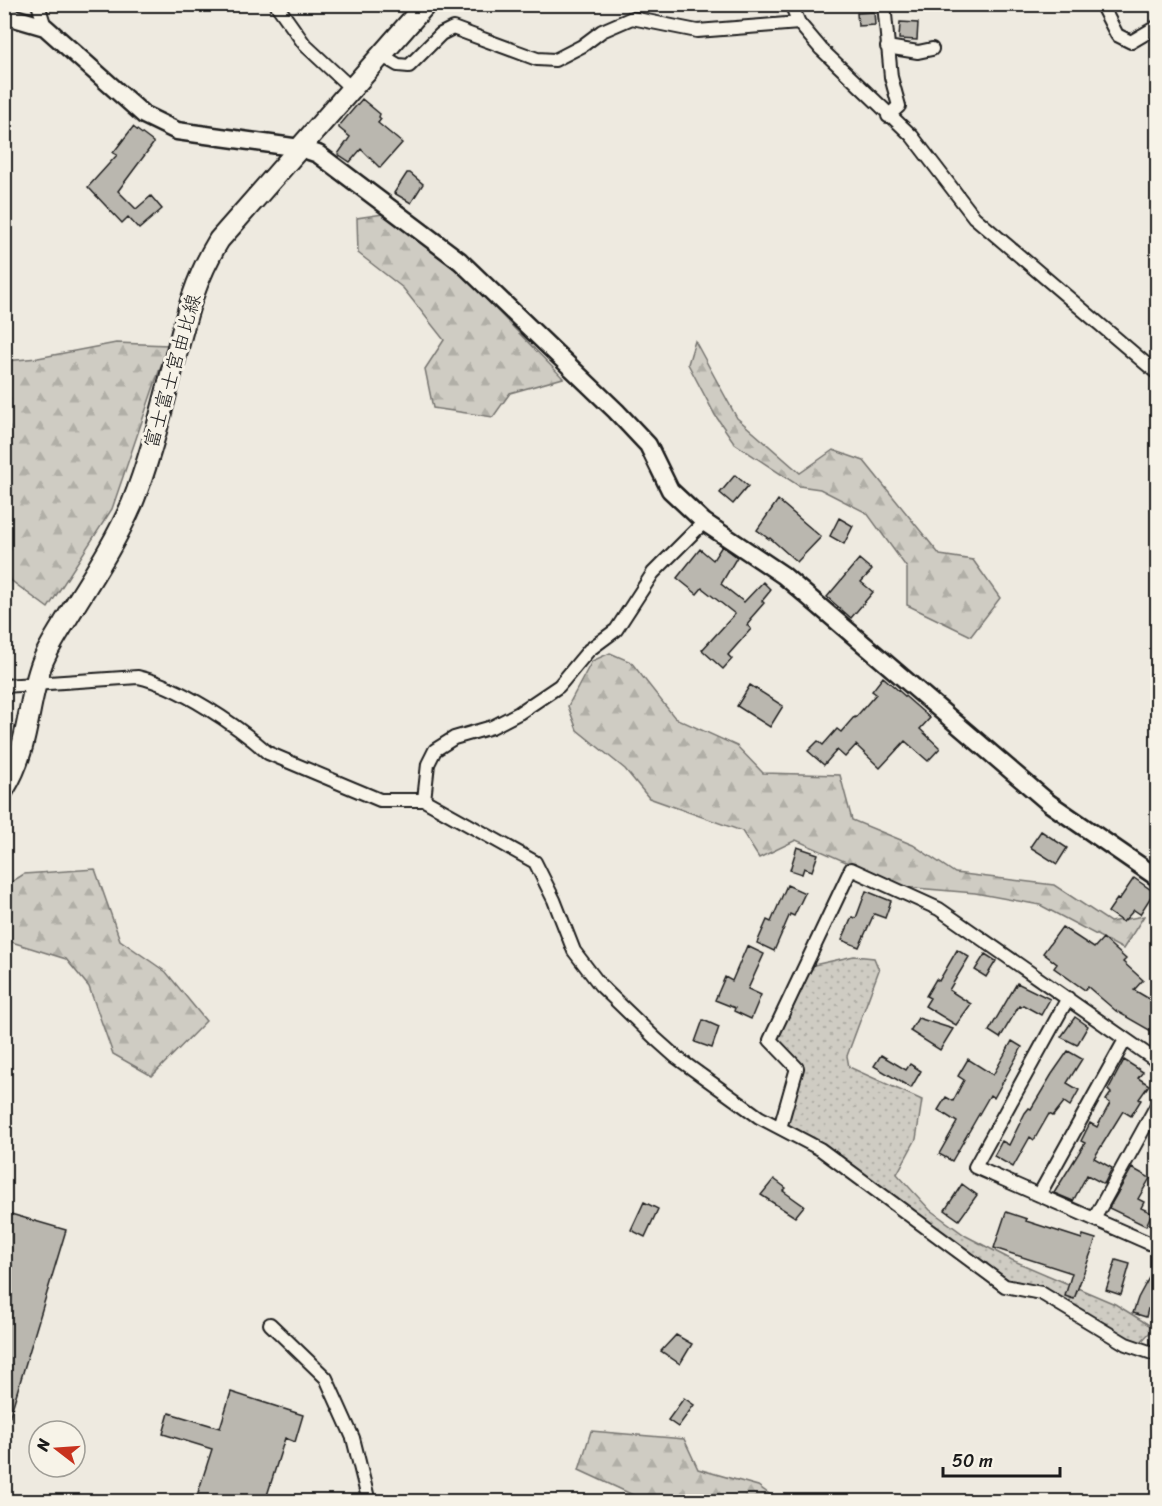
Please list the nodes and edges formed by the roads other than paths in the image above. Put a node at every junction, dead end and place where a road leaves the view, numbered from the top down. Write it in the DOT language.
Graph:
graph roads {
  1 [pos="38,4"];
  2 [pos="276,4"];
  3 [pos="426,4"];
  4 [pos="791,4"];
  5 [pos="884,4"];
  6 [pos="1101,4"];
  7 [pos="4,15"];
  8 [pos="799,23"];
  9 [pos="1158,26"];
  10 [pos="45,27"];
  11 [pos="887,48"];
  12 [pos="932,49"];
  13 [pos="381,55"];
  14 [pos="351,88"];
  15 [pos="888,116"];
  16 [pos="300,148"];
  17 [pos="1158,374"];
  18 [pos="704,522"];
  19 [pos="35,683"];
  20 [pos="4,686"];
  21 [pos="4,789"];
  22 [pos="424,800"];
  23 [pos="1158,878"];
  24 [pos="1068,998"];
  25 [pos="1125,1040"];
  26 [pos="1158,1062"];
  27 [pos="1158,1103"];
  28 [pos="780,1128"];
  29 [pos="1039,1195"];
  30 [pos="1094,1219"];
  31 [pos="1158,1247"];
  32 [pos="270,1324"];
  33 [pos="1158,1354"];
  34 [pos="369,1502"];
  1 -- 10 [label="street"];
  2 -- 14 [label="street"];
  3 -- 13 [label="main road, 富士富士宮由比線"];
  4 -- 8 [label="street"];
  5 -- 11 [label="street"];
  6 -- 9 [label="street"];
  7 -- 10 [label="street"];
  8 -- 13 [label="street"];
  8 -- 15 [label="street"];
  10 -- 16 [label="street"];
  11 -- 12 [label="street"];
  11 -- 15 [label="street"];
  13 -- 14 [label="main road, 富士富士宮由比線"];
  14 -- 16 [label="main road, 富士富士宮由比線"];
  15 -- 17 [label="street"];
  16 -- 18 [label="street"];
  16 -- 19 [label="main road, 富士富士宮由比線"];
  18 -- 22 [label="street"];
  18 -- 23 [label="street"];
  19 -- 20 [label="street"];
  19 -- 21 [label="main road, 富士富士宮由比線"];
  19 -- 22 [label="street"];
  22 -- 28 [label="street"];
  24 -- 25 [label="street"];
  24 -- 28 [label="street"];
  24 -- 29 [label="street"];
  25 -- 26 [label="street"];
  25 -- 29 [label="street"];
  27 -- 30 [label="street"];
  28 -- 33 [label="street"];
  29 -- 30 [label="street"];
  30 -- 31 [label="street"];
  32 -- 34 [label="street"];
}
